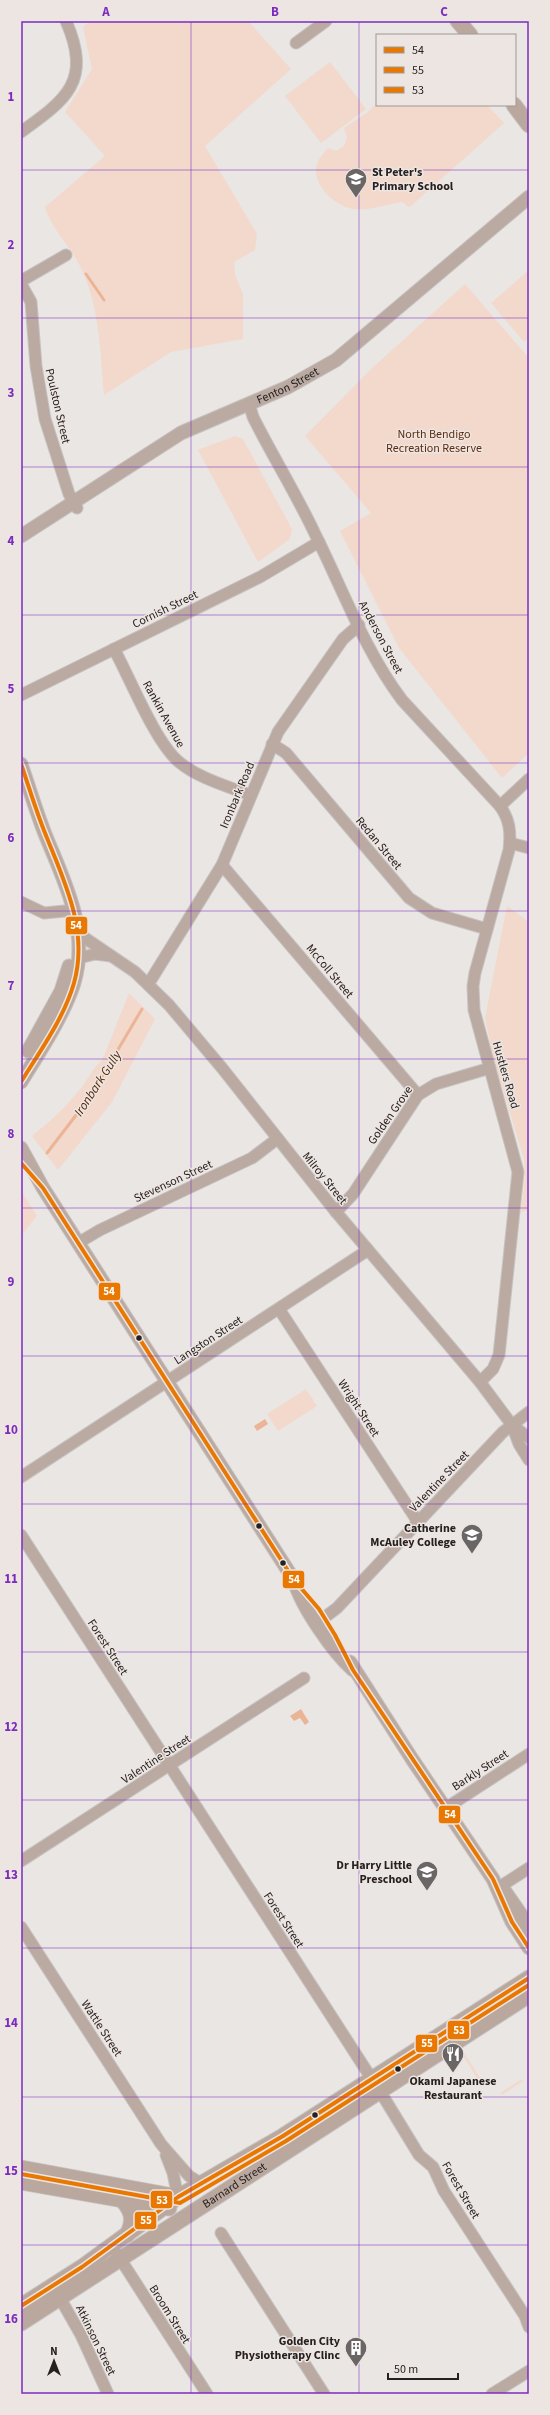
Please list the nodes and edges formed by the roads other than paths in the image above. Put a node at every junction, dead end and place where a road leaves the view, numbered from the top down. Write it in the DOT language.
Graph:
graph roads {
  1 [pos="66,21"];
  2 [pos="326,21"];
  3 [pos="457,21"];
  4 [pos="464,34"];
  5 [pos="469,34"];
  6 [pos="296,43"];
  7 [pos="516,94"];
  8 [pos="515,106"];
  9 [pos="529,110"];
  10 [pos="529,125"];
  11 [pos="21,132"];
  12 [pos="529,197"];
  13 [pos="529,206"];
  14 [pos="66,255"];
  15 [pos="21,282"];
  16 [pos="250,406"];
  17 [pos="75,505"];
  18 [pos="21,536"];
  19 [pos="319,542"];
  20 [pos="21,545"];
  21 [pos="359,625"];
  22 [pos="114,649"];
  23 [pos="21,695"];
  24 [pos="272,744"];
  25 [pos="21,764"];
  26 [pos="529,779"];
  27 [pos="250,795"];
  28 [pos="500,806"];
  29 [pos="44,832"];
  30 [pos="510,843"];
  31 [pos="529,848"];
  32 [pos="222,865"];
  33 [pos="21,902"];
  34 [pos="65,911"];
  35 [pos="487,929"];
  36 [pos="78,934"];
  37 [pos="76,952"];
  38 [pos="111,956"];
  39 [pos="149,983"];
  40 [pos="21,1064"];
  41 [pos="490,1068"];
  42 [pos="21,1082"];
  43 [pos="418,1095"];
  44 [pos="277,1139"];
  45 [pos="21,1148"];
  46 [pos="21,1162"];
  47 [pos="43,1188"];
  48 [pos="336,1212"];
  49 [pos="78,1243"];
  50 [pos="368,1250"];
  51 [pos="279,1310"];
  52 [pos="168,1382"];
  53 [pos="480,1382"];
  54 [pos="529,1412"];
  55 [pos="512,1425"];
  56 [pos="529,1438"];
  57 [pos="529,1460"];
  58 [pos="21,1477"];
  59 [pos="418,1522"];
  60 [pos="21,1535"];
  61 [pos="320,1620"];
  62 [pos="304,1678"];
  63 [pos="529,1754"];
  64 [pos="169,1766"];
  65 [pos="446,1808"];
  66 [pos="21,1861"];
  67 [pos="529,1868"];
  68 [pos="497,1883"];
  69 [pos="529,1926"];
  70 [pos="21,1927"];
  71 [pos="529,1948"];
  72 [pos="529,1978"];
  73 [pos="529,1995"];
  74 [pos="371,2078"];
  75 [pos="380,2091"];
  76 [pos="161,2144"];
  77 [pos="21,2168"];
  78 [pos="21,2182"];
  79 [pos="202,2184"];
  80 [pos="178,2197"];
  81 [pos="211,2200"];
  82 [pos="123,2201"];
  83 [pos="164,2208"];
  84 [pos="221,2233"];
  85 [pos="127,2235"];
  86 [pos="112,2246"];
  87 [pos="120,2259"];
  88 [pos="60,2298"];
  89 [pos="21,2306"];
  90 [pos="527,2318"];
  91 [pos="21,2323"];
  92 [pos="529,2327"];
  93 [pos="529,2371"];
  94 [pos="108,2394"];
  95 [pos="207,2394"];
  96 [pos="324,2394"];
  97 [pos="492,2394"];
  1 -- 11 [label="street"];
  2 -- 6 [label="street"];
  3 -- 4 [label="main road"];
  3 -- 5 [label="main road"];
  7 -- 9 [label="main road"];
  8 -- 10 [label="main road"];
  12 -- 16 [label="street, Fenton Street"];
  13 -- 16 [label="street, Fenton Street"];
  14 -- 15 [label="street"];
  15 -- 17 [label="street, Poulston Street"];
  16 -- 17 [label="street, Fenton Street"];
  16 -- 19 [label="street, Anderson Street"];
  17 -- 18 [label="street, Fenton Street"];
  17 -- 20 [label="street, Fenton Street"];
  19 -- 21 [label="street, Anderson Street"];
  19 -- 22 [label="street, Cornish Street"];
  21 -- 24 [label="street, Ironbark Road"];
  21 -- 28 [label="street, Anderson Street"];
  22 -- 23 [label="street, Cornish Street"];
  22 -- 27 [label="street, Rankin Avenue"];
  24 -- 27 [label="street, Ironbark Road"];
  24 -- 35 [label="street, Redan Street"];
  25 -- 29 [label="street"];
  26 -- 28 [label="street"];
  27 -- 32 [label="street, Ironbark Road"];
  28 -- 30 [label="street, Anderson Street"];
  29 -- 34 [label="street"];
  29 -- 36 [label="street"];
  30 -- 31 [label="street"];
  30 -- 35 [label="street, Hustlers Road"];
  32 -- 39 [label="street, Ironbark Road"];
  32 -- 43 [label="street, McColl Street"];
  33 -- 34 [label="street"];
  34 -- 37 [label="street"];
  35 -- 41 [label="street, Hustlers Road"];
  36 -- 37 [label="street"];
  36 -- 38 [label="street, Milroy Street"];
  37 -- 38 [label="street"];
  37 -- 40 [label="street"];
  37 -- 42 [label="street"];
  38 -- 39 [label="street, Milroy Street"];
  39 -- 44 [label="street, Milroy Street"];
  41 -- 43 [label="street, Golden Grove"];
  41 -- 53 [label="street, Hustlers Road"];
  43 -- 48 [label="street, Golden Grove"];
  44 -- 48 [label="street, Milroy Street"];
  44 -- 49 [label="street, Stevenson Street"];
  45 -- 47 [label="street"];
  46 -- 47 [label="street"];
  47 -- 49 [label="street"];
  48 -- 50 [label="street, Milroy Street"];
  49 -- 52 [label="street"];
  50 -- 51 [label="street, Langston Street"];
  50 -- 53 [label="street, Milroy Street"];
  51 -- 52 [label="street, Langston Street"];
  51 -- 59 [label="street, Wright Street"];
  52 -- 58 [label="street, Langston Street"];
  52 -- 61 [label="street"];
  53 -- 55 [label="street, Milroy Street"];
  54 -- 55 [label="street, Valentine Street"];
  55 -- 56 [label="street"];
  55 -- 57 [label="street"];
  55 -- 59 [label="street, Valentine Street"];
  59 -- 61 [label="street, Valentine Street"];
  60 -- 64 [label="street, Forest Street"];
  61 -- 65 [label="street"];
  62 -- 64 [label="street, Valentine Street"];
  63 -- 65 [label="street, Barkly Street"];
  64 -- 66 [label="street, Valentine Street"];
  64 -- 74 [label="street, Forest Street"];
  65 -- 68 [label="street"];
  67 -- 68 [label="street"];
  68 -- 69 [label="street"];
  68 -- 71 [label="street"];
  70 -- 76 [label="street, Wattle Street"];
  72 -- 74 [label="main road, Barnard Street"];
  73 -- 75 [label="main road, Barnard Street"];
  74 -- 75 [label="street, Forest Street"];
  74 -- 79 [label="main road, Barnard Street"];
  75 -- 81 [label="main road, Barnard Street"];
  75 -- 90 [label="street, Forest Street"];
  76 -- 79 [label="street, Wattle Street"];
  76 -- 80 [label="street, Wattle Street"];
  77 -- 80 [label="main road"];
  78 -- 82 [label="main road"];
  79 -- 80 [label="main road, Barnard Street"];
  80 -- 83 [label="main road, Barnard Street"];
  81 -- 83 [label="main road"];
  81 -- 87 [label="main road, Barnard Street"];
  82 -- 83 [label="main road"];
  82 -- 85 [label="main road"];
  83 -- 85 [label="main road, Barnard Street"];
  84 -- 96 [label="street"];
  85 -- 86 [label="main road, Barnard Street"];
  86 -- 87 [label="street, Broom Street"];
  86 -- 89 [label="main road, Barnard Street"];
  87 -- 88 [label="main road, Barnard Street"];
  87 -- 95 [label="street, Broom Street"];
  88 -- 91 [label="main road, Barnard Street"];
  88 -- 94 [label="street, Atkinson Street"];
  90 -- 92 [label="street, Forest Street"];
  93 -- 97 [label="street"];
}
